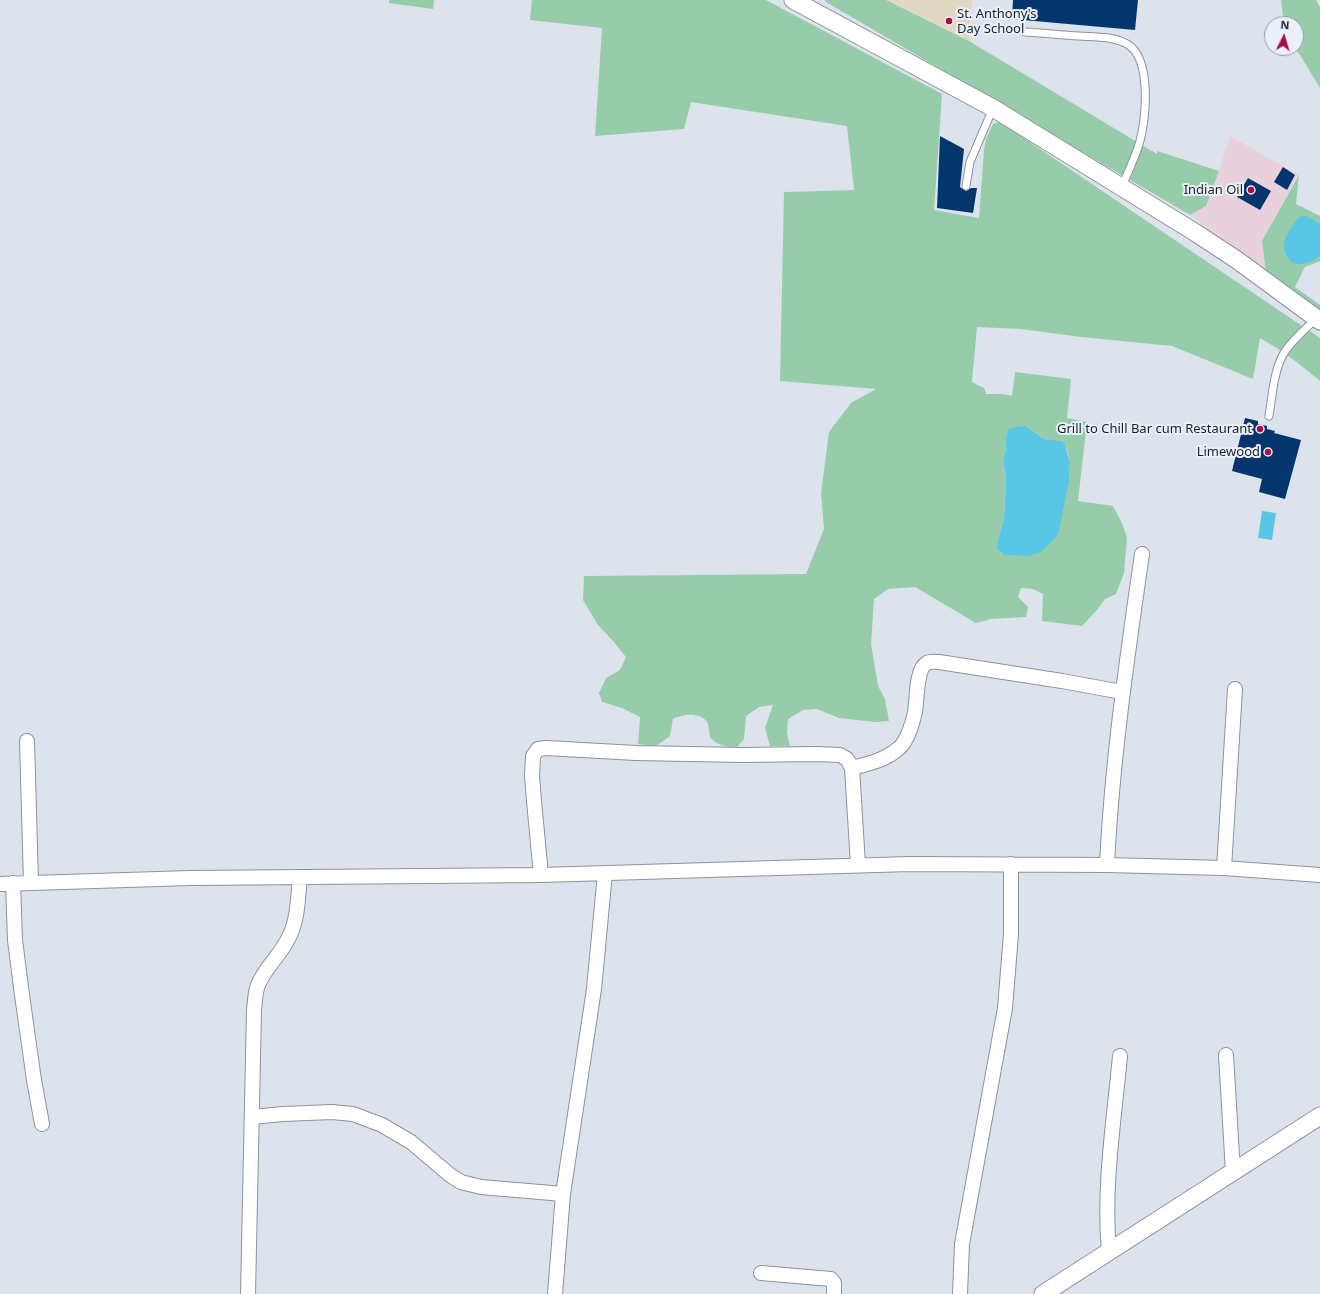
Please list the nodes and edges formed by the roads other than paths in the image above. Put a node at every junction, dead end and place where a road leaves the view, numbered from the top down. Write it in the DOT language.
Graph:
graph roads {
  1 [pos="793,0"];
  2 [pos="1025,32"];
  3 [pos="993,108"];
  4 [pos="1124,181"];
  5 [pos="966,186"];
  6 [pos="1314,322"];
  7 [pos="1269,416"];
  8 [pos="1142,554"];
  9 [pos="1235,689"];
  10 [pos="1122,692"];
  11 [pos="27,742"];
  12 [pos="852,768"];
  13 [pos="1011,864"];
  14 [pos="858,865"];
  15 [pos="1107,865"];
  16 [pos="1224,868"];
  17 [pos="605,873"];
  18 [pos="541,875"];
  19 [pos="1320,875"];
  20 [pos="300,877"];
  21 [pos="31,883"];
  22 [pos="7,884"];
  23 [pos="1226,1055"];
  24 [pos="1120,1056"];
  25 [pos="1320,1116"];
  26 [pos="252,1117"];
  27 [pos="42,1124"];
  28 [pos="1233,1172"];
  29 [pos="563,1194"];
  30 [pos="1109,1252"];
  31 [pos="761,1273"];
  32 [pos="248,1294"];
  33 [pos="554,1294"];
  34 [pos="834,1294"];
  35 [pos="960,1294"];
  36 [pos="1043,1294"];
  1 -- 3 [label="street"];
  2 -- 4 [label="lane"];
  3 -- 4 [label="street"];
  3 -- 5 [label="lane"];
  4 -- 6 [label="street"];
  6 -- 7 [label="lane"];
  8 -- 10 [label="street"];
  9 -- 16 [label="street"];
  10 -- 12 [label="street"];
  10 -- 15 [label="street"];
  11 -- 21 [label="street"];
  12 -- 14 [label="street"];
  12 -- 18 [label="street"];
  13 -- 14 [label="street"];
  13 -- 15 [label="street"];
  13 -- 35 [label="street"];
  14 -- 17 [label="street"];
  15 -- 16 [label="street"];
  16 -- 19 [label="street"];
  17 -- 18 [label="street"];
  17 -- 29 [label="street"];
  18 -- 20 [label="street"];
  20 -- 21 [label="street"];
  20 -- 26 [label="street"];
  21 -- 22 [label="street"];
  22 -- 27 [label="street"];
  23 -- 28 [label="street"];
  24 -- 30 [label="street"];
  25 -- 28 [label="street"];
  26 -- 29 [label="street"];
  26 -- 32 [label="street"];
  28 -- 30 [label="street"];
  29 -- 33 [label="street"];
  30 -- 36 [label="street"];
  31 -- 34 [label="street"];
}
